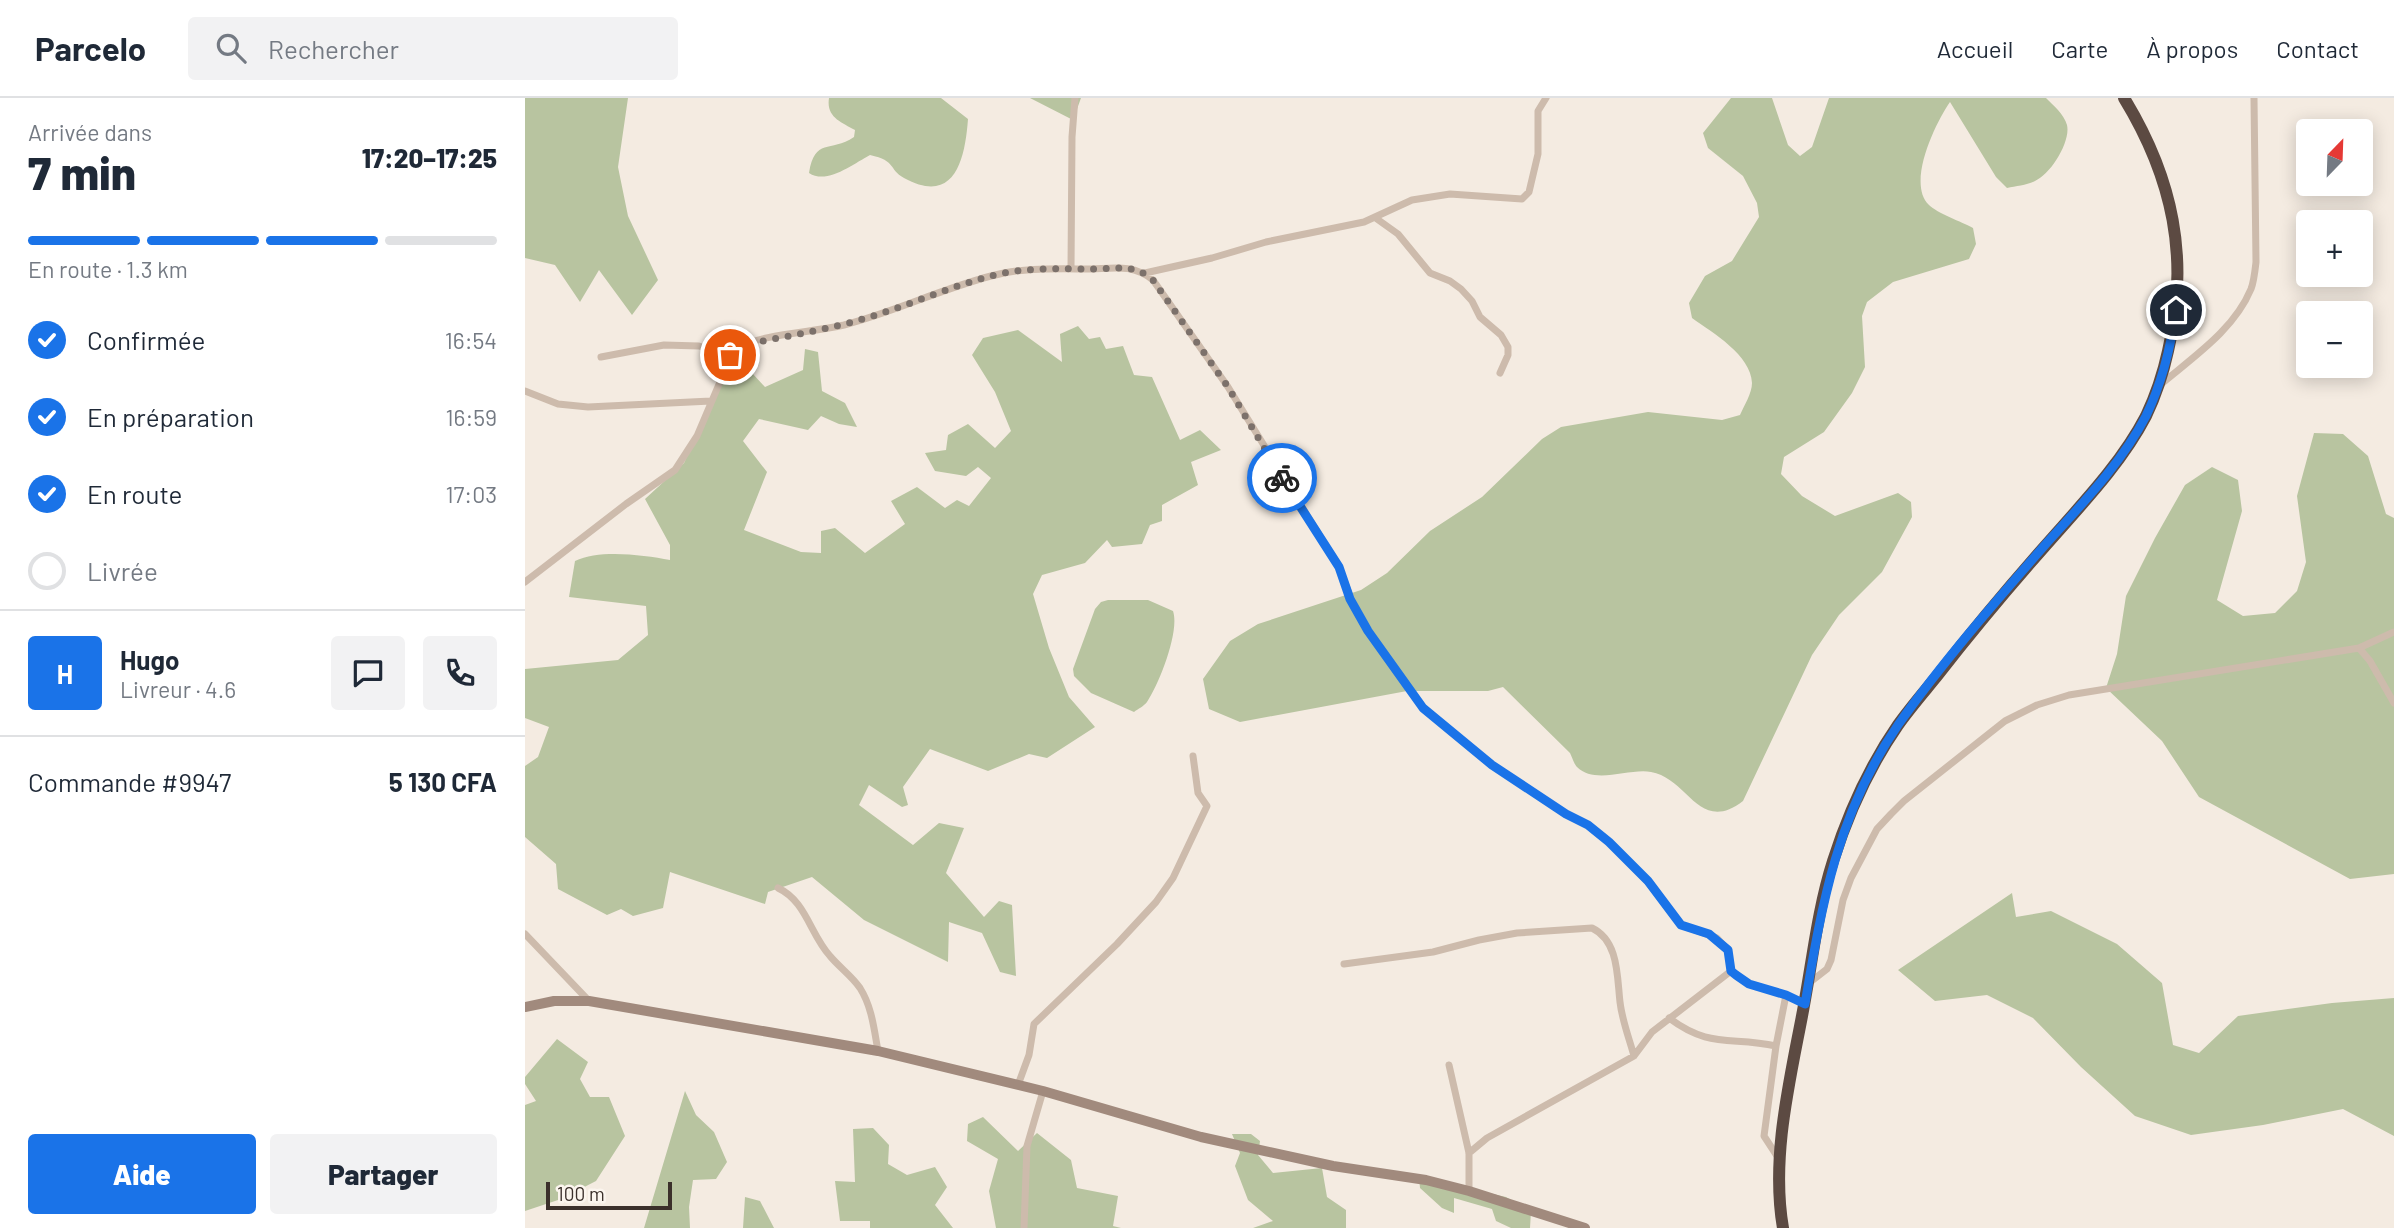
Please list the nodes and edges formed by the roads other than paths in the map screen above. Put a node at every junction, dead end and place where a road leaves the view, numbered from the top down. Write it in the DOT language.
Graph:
graph roads {
  1 [pos="1075,98"];
  2 [pos="1546,98"];
  3 [pos="2124,98"];
  4 [pos="2254,98"];
  5 [pos="1377,219"];
  6 [pos="1071,269"];
  7 [pos="1145,273"];
  8 [pos="730,355"];
  9 [pos="601,357"];
  10 [pos="1500,373"];
  11 [pos="2160,385"];
  12 [pos="525,391"];
  13 [pos="711,401"];
  14 [pos="525,582"];
  15 [pos="2394,632"];
  16 [pos="2359,648"];
  17 [pos="2394,703"];
  18 [pos="1193,756"];
  19 [pos="778,888"];
  20 [pos="525,934"];
  21 [pos="1344,964"];
  22 [pos="1731,971"];
  23 [pos="1808,983"];
  24 [pos="1786,995"];
  25 [pos="589,1001"];
  26 [pos="1805,1004"];
  27 [pos="525,1007"];
  28 [pos="1669,1018"];
  29 [pos="1776,1046"];
  30 [pos="878,1051"];
  31 [pos="1634,1056"];
  32 [pos="1449,1065"];
  33 [pos="1018,1085"];
  34 [pos="1043,1091"];
  35 [pos="1469,1153"];
  36 [pos="1780,1162"];
  37 [pos="1469,1191"];
  38 [pos="1780,1212"];
  39 [pos="1024,1228"];
  40 [pos="1585,1228"];
  41 [pos="1777,1228"];
  42 [pos="1783,1228"];
  1 -- 6 [label="street"];
  2 -- 5 [label="street"];
  3 -- 11 [label="highway"];
  4 -- 11 [label="street"];
  5 -- 7 [label="street"];
  5 -- 10 [label="street"];
  6 -- 7 [label="street"];
  6 -- 8 [label="street"];
  7 -- 22 [label="street"];
  8 -- 9 [label="street"];
  8 -- 13 [label="street"];
  11 -- 23 [label="highway"];
  12 -- 13 [label="street"];
  13 -- 14 [label="street"];
  15 -- 16 [label="street"];
  16 -- 17 [label="street"];
  16 -- 23 [label="street"];
  18 -- 33 [label="street"];
  19 -- 30 [label="street"];
  20 -- 25 [label="street"];
  21 -- 31 [label="street"];
  22 -- 24 [label="street"];
  22 -- 28 [label="street"];
  23 -- 26 [label="highway"];
  24 -- 26 [label="street"];
  24 -- 29 [label="street"];
  25 -- 27 [label="street"];
  25 -- 30 [label="street"];
  26 -- 36 [label="highway"];
  28 -- 29 [label="street"];
  28 -- 31 [label="street"];
  29 -- 36 [label="street"];
  30 -- 33 [label="street"];
  31 -- 35 [label="street"];
  32 -- 35 [label="street"];
  33 -- 34 [label="street"];
  34 -- 37 [label="street"];
  34 -- 39 [label="street"];
  35 -- 37 [label="street"];
  36 -- 38 [label="highway"];
  37 -- 40 [label="street"];
  38 -- 41 [label="street"];
  38 -- 42 [label="highway"];
}
